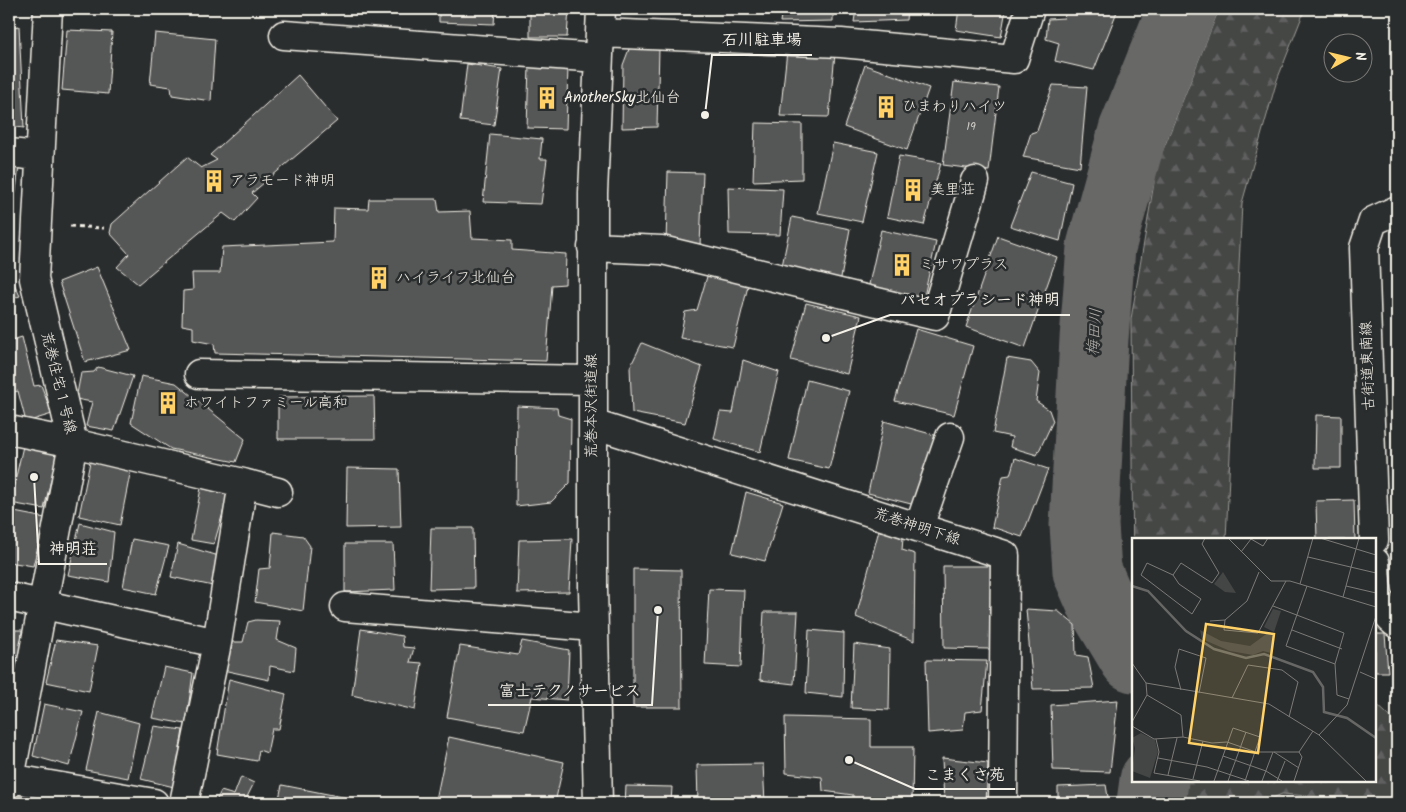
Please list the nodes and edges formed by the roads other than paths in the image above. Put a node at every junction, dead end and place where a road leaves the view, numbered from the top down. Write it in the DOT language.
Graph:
graph roads {
  1 [pos="48,9"];
  2 [pos="1030,9"];
  3 [pos="600,33"];
  4 [pos="284,36"];
  5 [pos="9,153"];
  6 [pos="39,156"];
  7 [pos="975,181"];
  8 [pos="1397,210"];
  9 [pos="592,247"];
  10 [pos="199,374"];
  11 [pos="592,380"];
  12 [pos="593,424"];
  13 [pos="9,430"];
  14 [pos="950,437"];
  15 [pos="73,442"];
  16 [pos="243,483"];
  17 [pos="278,492"];
  18 [pos="919,528"];
  19 [pos="1374,538"];
  20 [pos="1376,592"];
  21 [pos="9,597"];
  22 [pos="42,604"];
  23 [pos="344,607"];
  24 [pos="1397,624"];
  25 [pos="594,627"];
  26 [pos="217,643"];
  27 [pos="9,789"];
  28 [pos="154,803"];
  29 [pos="184,803"];
  30 [pos="598,803"];
  31 [pos="1003,803"];
  1 -- 6 [label="street, 荒巻住宅１号線"];
  2 -- 3 [label="street"];
  3 -- 4 [label="street"];
  3 -- 9 [label="street, 荒巻本沢街道線"];
  5 -- 6 [label="street"];
  6 -- 15 [label="street, 荒巻住宅１号線"];
  7 -- 9 [label="street"];
  8 -- 19 [label="street, 古街道東南線"];
  9 -- 11 [label="street, 荒巻本沢街道線"];
  10 -- 11 [label="street"];
  11 -- 12 [label="street, 荒巻本沢街道線"];
  12 -- 18 [label="street, 荒巻神明下線"];
  12 -- 25 [label="street, 荒巻本沢街道線"];
  13 -- 15 [label="street"];
  14 -- 18 [label="street"];
  15 -- 16 [label="street"];
  15 -- 22 [label="street, 荒巻住宅１号線"];
  16 -- 17 [label="street"];
  16 -- 26 [label="street"];
  18 -- 31 [label="street, 荒巻神明下線"];
  20 -- 24 [label="street"];
  21 -- 22 [label="street"];
  22 -- 26 [label="street"];
  22 -- 27 [label="street, 荒巻住宅１号線"];
  23 -- 25 [label="street"];
  25 -- 30 [label="street, 荒巻本沢街道線"];
  26 -- 29 [label="street"];
  27 -- 28 [label="street"];
}
